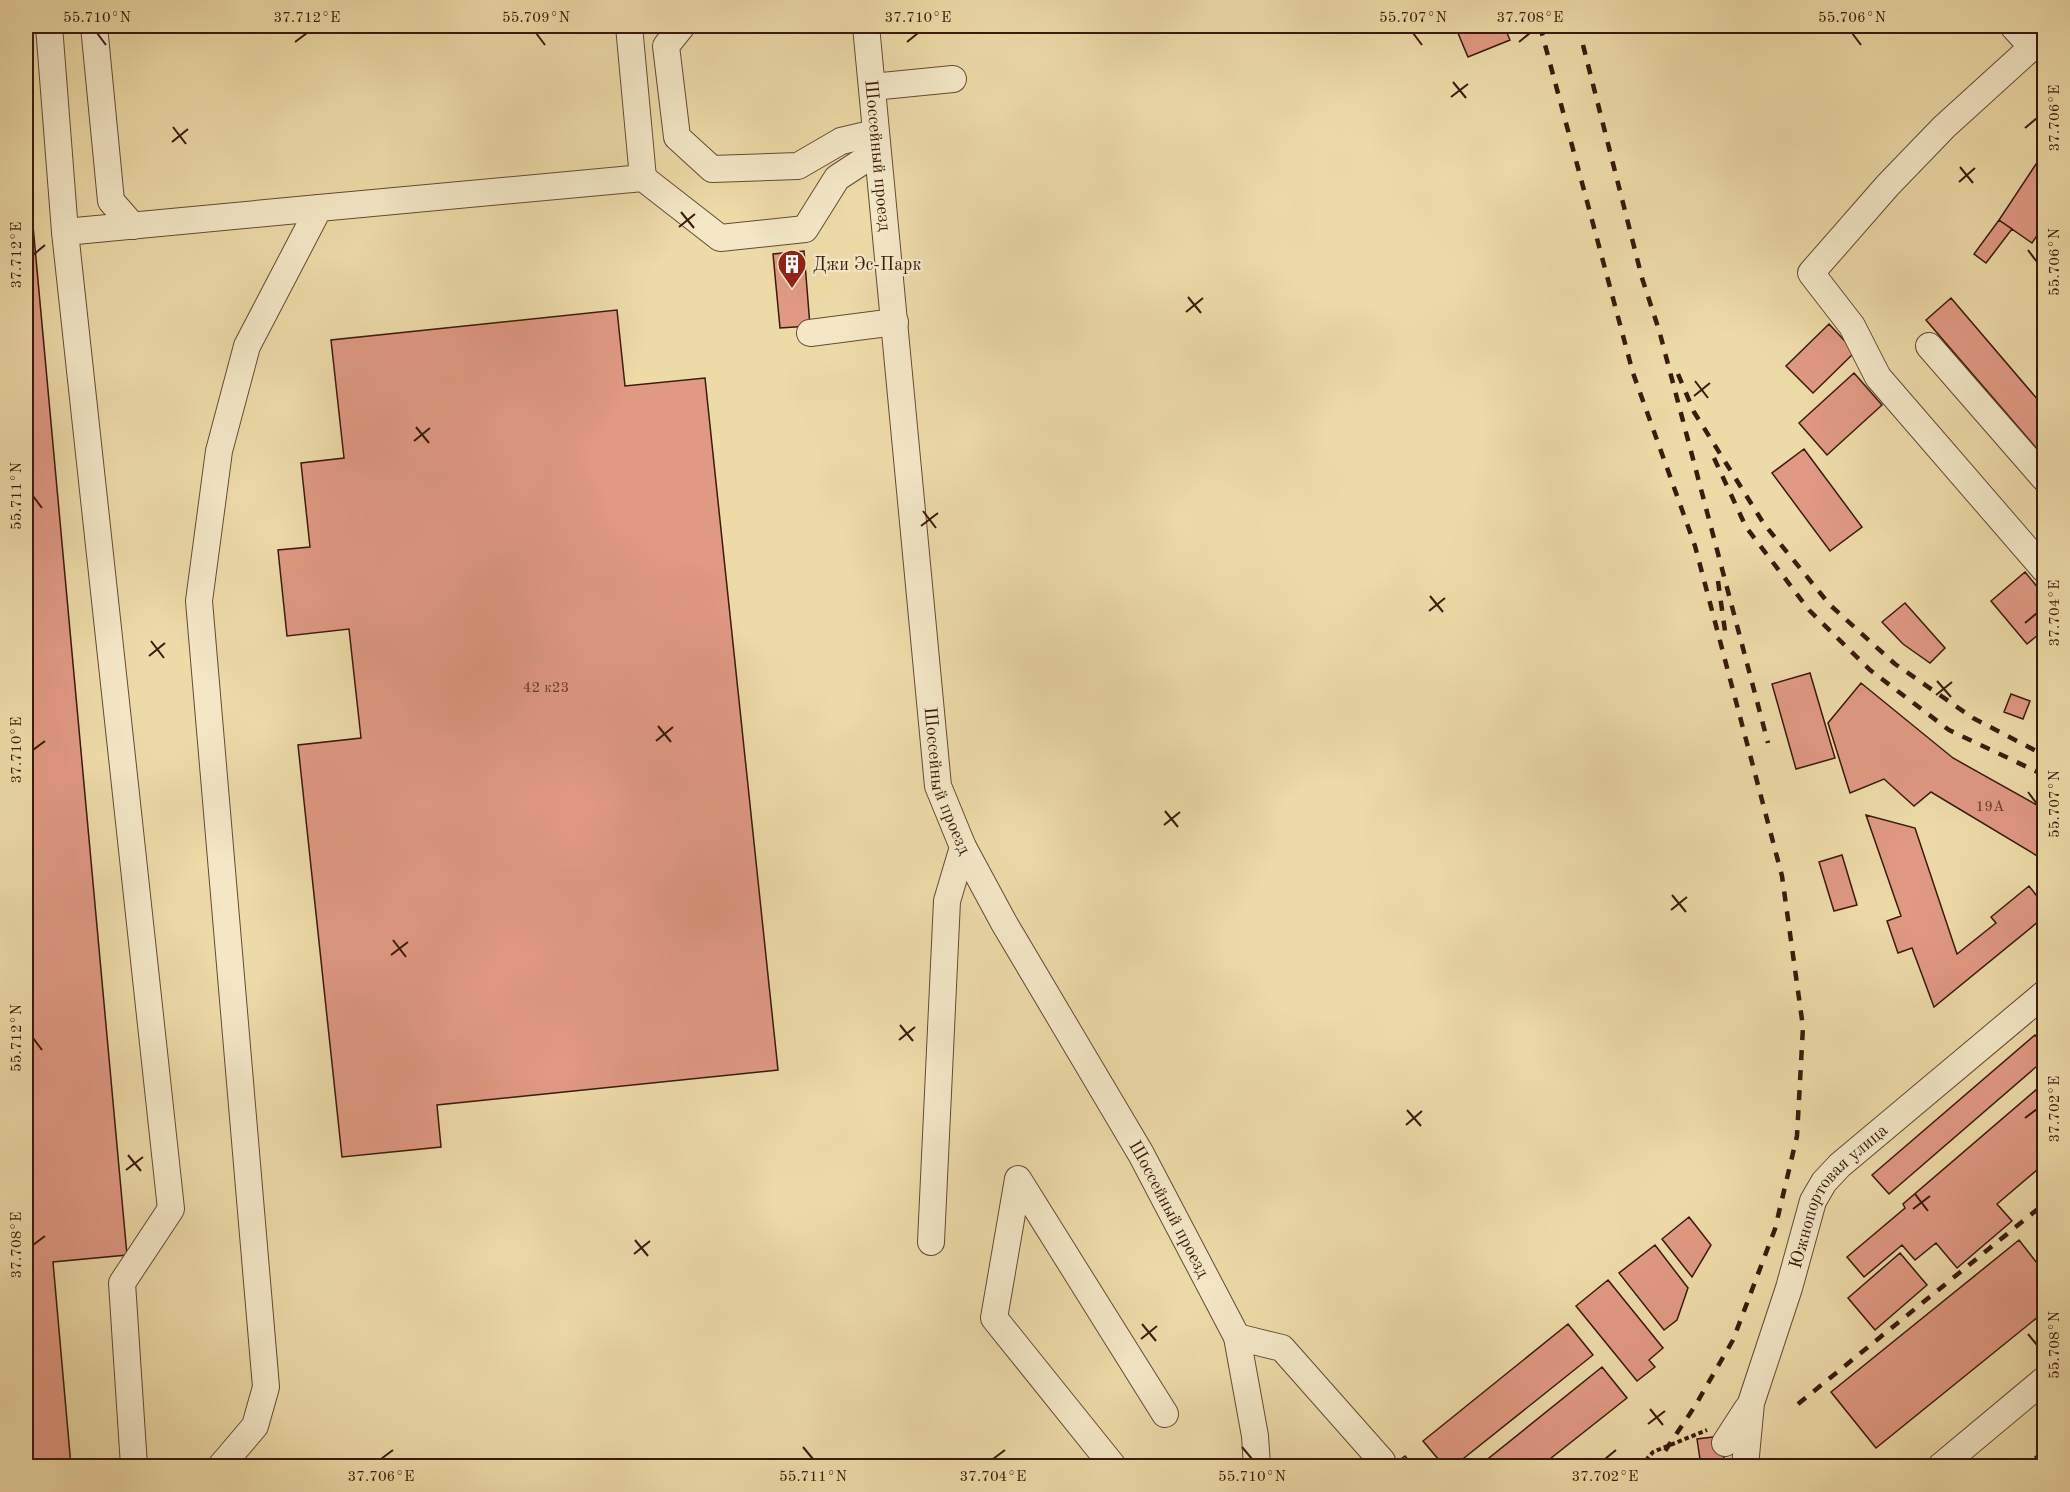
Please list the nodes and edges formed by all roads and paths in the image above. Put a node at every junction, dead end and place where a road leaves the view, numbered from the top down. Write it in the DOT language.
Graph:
graph roads {
  1 [pos="49,26"];
  2 [pos="94,26"];
  3 [pos="629,26"];
  4 [pos="682,26"];
  5 [pos="866,26"];
  6 [pos="2013,26"];
  7 [pos="2038,41"];
  8 [pos="953,79"];
  9 [pos="872,87"];
  10 [pos="876,146"];
  11 [pos="643,178"];
  12 [pos="319,208"];
  13 [pos="133,226"];
  14 [pos="65,232"];
  15 [pos="895,322"];
  16 [pos="810,333"];
  17 [pos="1929,346"];
  18 [pos="2044,478"];
  19 [pos="2044,570"];
  20 [pos="963,848"];
  21 [pos="2044,994"];
  22 [pos="931,1242"];
  23 [pos="1238,1336"];
  24 [pos="2044,1380"];
  25 [pos="1750,1403"];
  26 [pos="1165,1414"];
  27 [pos="1727,1440"];
  28 [pos="1382,1461"];
  29 [pos="134,1467"];
  30 [pos="221,1467"];
  31 [pos="1113,1467"];
  32 [pos="1257,1467"];
  33 [pos="1641,1467"];
  34 [pos="1745,1467"];
  35 [pos="1941,1467"];
  1 -- 14 [label="street"];
  2 -- 13 [label="street"];
  3 -- 11 [label="street"];
  4 -- 10 [label="street"];
  5 -- 9 [label="street, Шоссейный проезд"];
  6 -- 7 [label="street"];
  7 -- 19 [label="street"];
  8 -- 9 [label="street"];
  9 -- 10 [label="street, Шоссейный проезд"];
  10 -- 11 [label="street"];
  10 -- 15 [label="street, Шоссейный проезд"];
  11 -- 12 [label="street"];
  12 -- 13 [label="street"];
  12 -- 30 [label="street"];
  13 -- 14 [label="street"];
  14 -- 29 [label="street"];
  15 -- 16 [label="street"];
  15 -- 20 [label="street, Шоссейный проезд"];
  17 -- 18 [label="street"];
  20 -- 22 [label="street"];
  20 -- 23 [label="street, Шоссейный проезд"];
  21 -- 25 [label="street, Южнопортовая улица"];
  23 -- 28 [label="street"];
  23 -- 32 [label="street, Шоссейный проезд"];
  24 -- 35 [label="street"];
  25 -- 27 [label="street"];
  25 -- 34 [label="street, Южнопортовая улица"];
  26 -- 31 [label="street"];
  27 -- 33 [label="path"];
}
